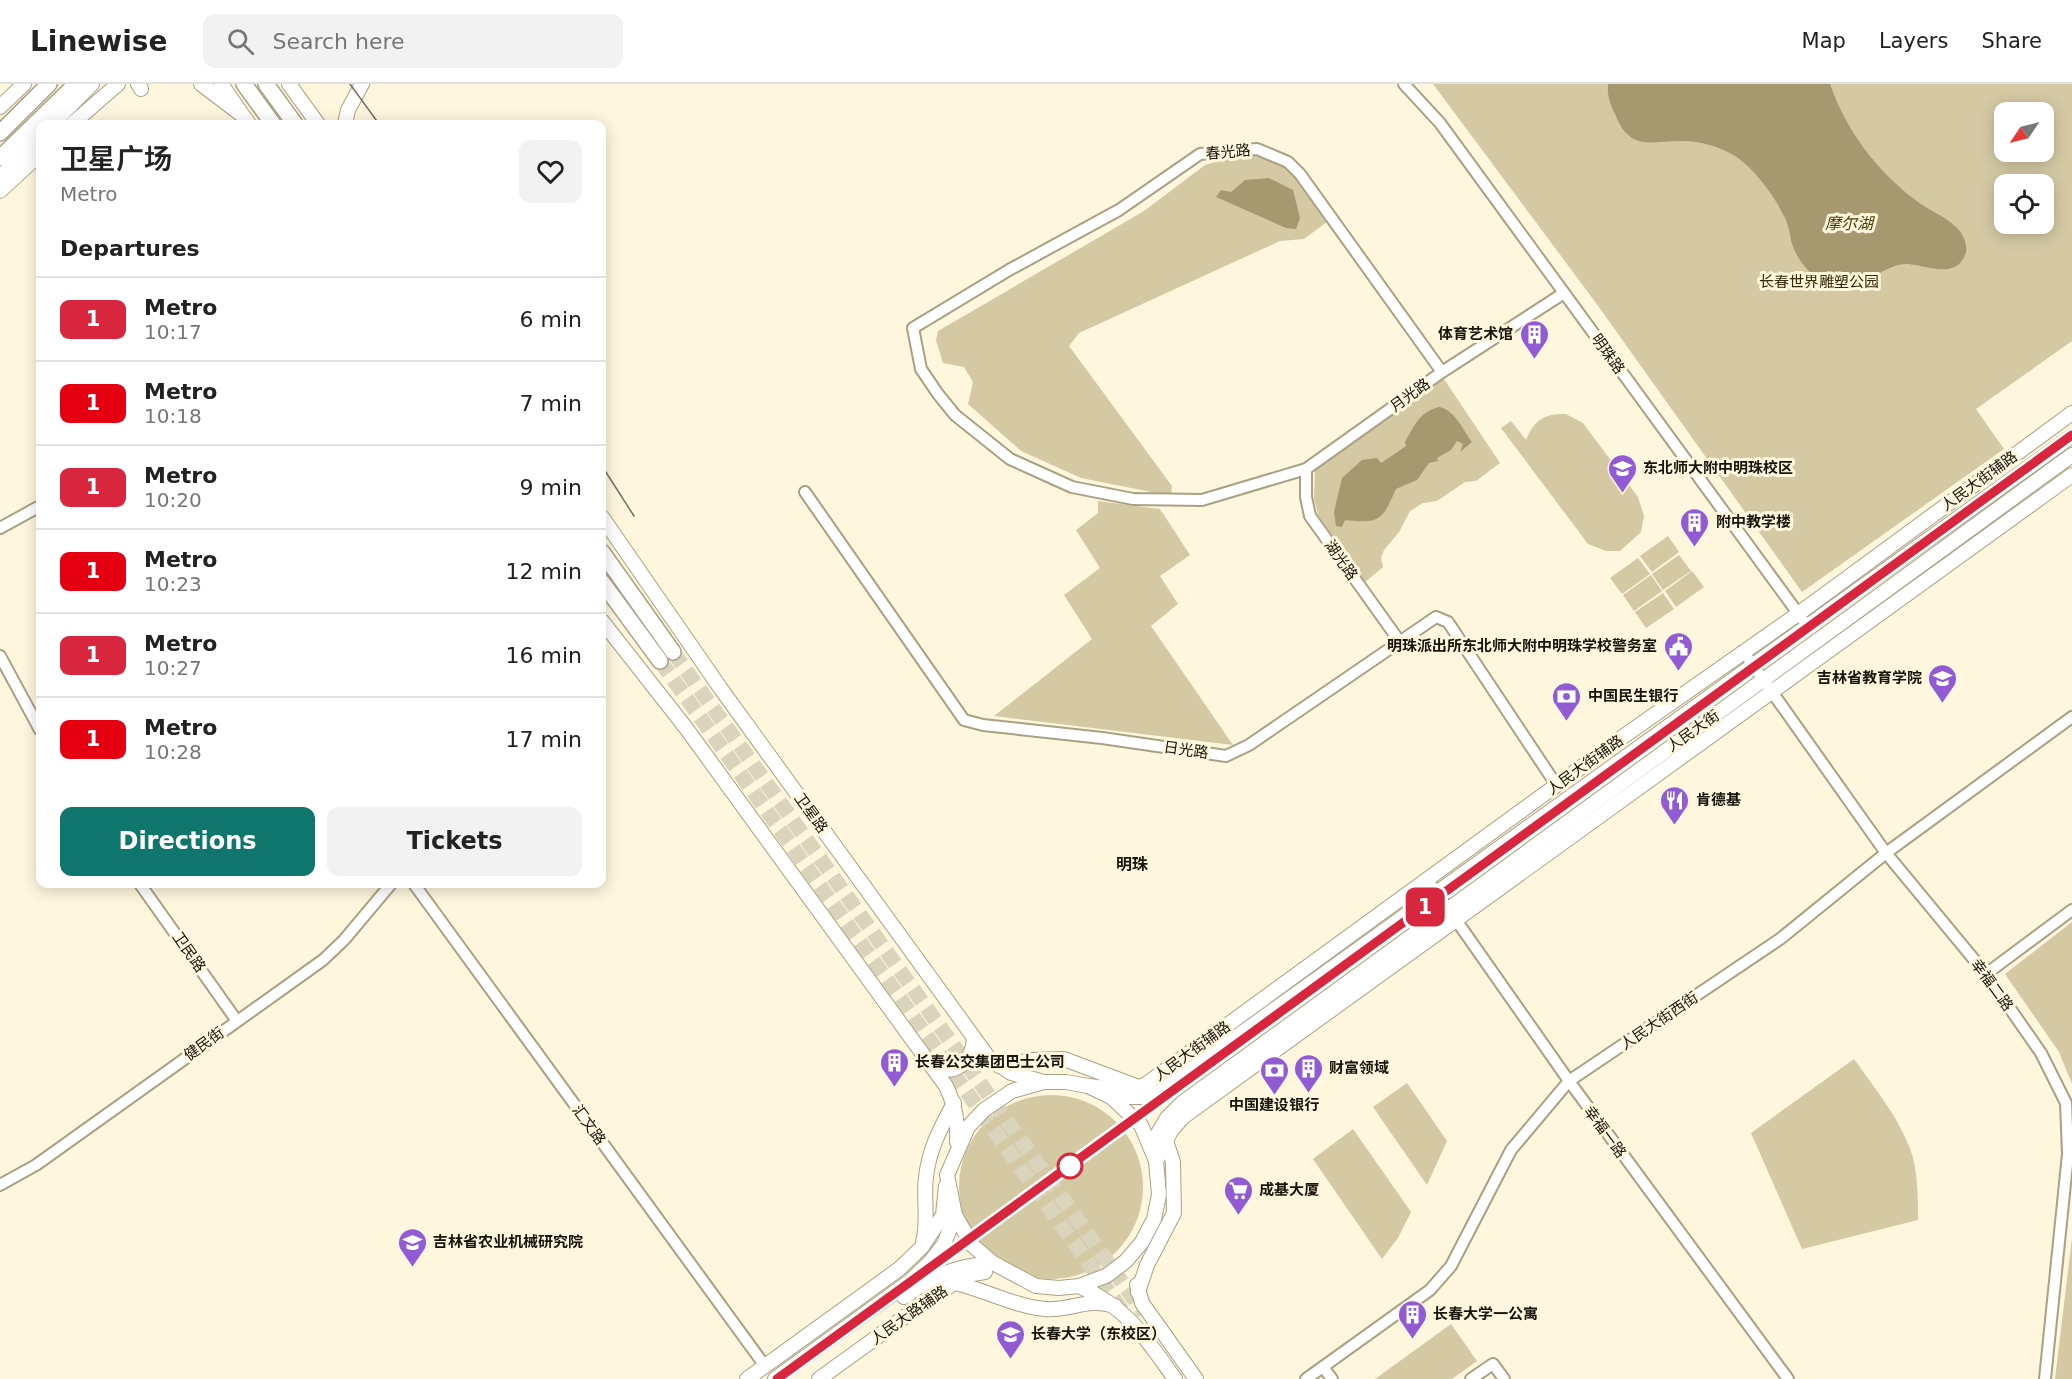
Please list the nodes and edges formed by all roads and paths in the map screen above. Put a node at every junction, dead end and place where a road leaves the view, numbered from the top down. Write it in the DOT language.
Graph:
graph roads {
  1 [pos="13,84"];
  2 [pos="24,84"];
  3 [pos="49,84"];
  4 [pos="76,84"];
  5 [pos="92,84"];
  6 [pos="118,84"];
  7 [pos="201,84"];
  8 [pos="221,84"];
  9 [pos="244,84"];
  10 [pos="266,84"];
  11 [pos="289,84"];
  12 [pos="362,84"];
  13 [pos="1404,84"];
  14 [pos="2,105"];
  15 [pos="39,120"];
  16 [pos="56,120"];
  17 [pos="77,120"];
  18 [pos="245,120"];
  19 [pos="270,120"];
  20 [pos="292,120"];
  21 [pos="315,120"];
  22 [pos="346,120"];
  23 [pos="36,123"];
  24 [pos="0,133"];
  25 [pos="36,140"];
  26 [pos="0,158"];
  27 [pos="36,158"];
  28 [pos="0,177"];
  29 [pos="0,191"];
  30 [pos="1562,291"];
  31 [pos="1442,372"];
  32 [pos="2072,413"];
  33 [pos="2072,436"];
  34 [pos="2072,455"];
  35 [pos="1306,469"];
  36 [pos="2072,476"];
  37 [pos="806,492"];
  38 [pos="36,508"];
  39 [pos="606,523"];
  40 [pos="0,528"];
  41 [pos="606,558"];
  42 [pos="606,587"];
  43 [pos="1798,614"];
  44 [pos="606,626"];
  45 [pos="1808,627"];
  46 [pos="1400,642"];
  47 [pos="1743,651"];
  48 [pos="673,652"];
  49 [pos="0,656"];
  50 [pos="660,661"];
  51 [pos="1752,666"];
  52 [pos="1763,682"];
  53 [pos="1771,694"];
  54 [pos="2072,717"];
  55 [pos="36,723"];
  56 [pos="1557,786"];
  57 [pos="1886,852"];
  58 [pos="1428,880"];
  59 [pos="143,888"];
  60 [pos="388,888"];
  61 [pos="417,888"];
  62 [pos="1437,892"];
  63 [pos="1449,909"];
  64 [pos="2072,910"];
  65 [pos="1456,921"];
  66 [pos="1986,974"];
  67 [pos="237,1021"];
  68 [pos="974,1039"];
  69 [pos="932,1066"];
  70 [pos="999,1066"];
  71 [pos="1569,1081"];
  72 [pos="1044,1082"];
  73 [pos="1088,1086"];
  74 [pos="1138,1087"];
  75 [pos="1111,1097"];
  76 [pos="954,1103"];
  77 [pos="1166,1141"];
  78 [pos="1151,1145"];
  79 [pos="956,1149"];
  80 [pos="1156,1161"];
  81 [pos="947,1175"];
  82 [pos="0,1185"];
  83 [pos="955,1215"];
  84 [pos="1142,1242"];
  85 [pos="922,1247"];
  86 [pos="993,1263"];
  87 [pos="1007,1271"];
  88 [pos="955,1283"];
  89 [pos="1079,1286"];
  90 [pos="1138,1292"];
  91 [pos="1115,1306"];
  92 [pos="765,1366"];
  93 [pos="1323,1367"];
  94 [pos="747,1379"];
  95 [pos="775,1379"];
  96 [pos="790,1379"];
  97 [pos="819,1379"];
  98 [pos="1175,1379"];
  99 [pos="1196,1379"];
  100 [pos="1306,1379"];
  101 [pos="1332,1379"];
  102 [pos="1471,1379"];
  103 [pos="1504,1379"];
  104 [pos="1788,1379"];
  105 [pos="2045,1379"];
  1 -- 14 [label="main road"];
  2 -- 14 [label="main road"];
  3 -- 24 [label="highway"];
  4 -- 15 [label="highway"];
  5 -- 16 [label="main road"];
  6 -- 17 [label="main road"];
  7 -- 18 [label="main road"];
  8 -- 18 [label="main road"];
  9 -- 19 [label="highway"];
  10 -- 20 [label="highway"];
  11 -- 21 [label="main road"];
  12 -- 22 [label="main road"];
  13 -- 30 [label="street, 明珠路"];
  23 -- 26 [label="highway"];
  25 -- 28 [label="main road"];
  27 -- 29 [label="main road"];
  30 -- 31 [label="street, 月光路"];
  30 -- 43 [label="street, 明珠路"];
  31 -- 35 [label="street, 月光路"];
  31 -- 35 [label="street, 春光路"];
  32 -- 43 [label="main road, 人民大街辅路"];
  33 -- 45 [label="main road, 人民大街"];
  34 -- 52 [label="main road, 人民大街"];
  35 -- 46 [label="street, 湖光路"];
  36 -- 53 [label="main road"];
  37 -- 46 [label="street, 日光路"];
  38 -- 40 [label="street"];
  39 -- 68 [label="main road, 卫星路"];
  41 -- 48 [label="highway"];
  42 -- 50 [label="highway"];
  43 -- 45 [label="street, 明珠路"];
  43 -- 47 [label="main road, 人民大街辅路"];
  44 -- 69 [label="main road"];
  45 -- 51 [label="main road, 人民大街"];
  46 -- 56 [label="street, 日光路"];
  47 -- 51 [label="street, 幸福二路"];
  47 -- 56 [label="main road, 人民大街辅路"];
  49 -- 55 [label="street"];
  51 -- 52 [label="street, 幸福二路"];
  51 -- 62 [label="main road, 人民大街"];
  52 -- 53 [label="street, 幸福二路"];
  52 -- 63 [label="main road, 人民大街"];
  53 -- 57 [label="street, 幸福二路"];
  53 -- 65 [label="main road"];
  54 -- 57 [label="street, 人民大街西街"];
  56 -- 58 [label="main road, 人民大街辅路"];
  57 -- 66 [label="street, 幸福二路"];
  57 -- 71 [label="street, 人民大街西街"];
  58 -- 62 [label="street, 幸福一路"];
  58 -- 74 [label="main road, 人民大街辅路"];
  59 -- 67 [label="street, 卫民路"];
  60 -- 67 [label="street, 健民街"];
  61 -- 92 [label="street, 汇文路"];
  62 -- 63 [label="street, 幸福一路"];
  62 -- 75 [label="main road, 人民大街"];
  63 -- 65 [label="street, 幸福一路"];
  63 -- 78 [label="main road, 人民大街"];
  64 -- 66 [label="street"];
  65 -- 71 [label="street, 幸福一路"];
  65 -- 77 [label="main road"];
  66 -- 105 [label="street, 幸福二路"];
  67 -- 82 [label="street, 健民街"];
  68 -- 69 [label="main road"];
  68 -- 70 [label="main road, 卫星路"];
  69 -- 76 [label="main road"];
  70 -- 72 [label="main road, 卫星路"];
  70 -- 74 [label="main road"];
  71 -- 93 [label="street, 人民大街西街"];
  71 -- 104 [label="street, 幸福一路"];
  72 -- 73 [label="main road"];
  72 -- 79 [label="main road"];
  73 -- 74 [label="main road, 人民大街辅路"];
  73 -- 75 [label="main road"];
  75 -- 78 [label="main road"];
  76 -- 79 [label="main road"];
  76 -- 85 [label="main road"];
  77 -- 80 [label="main road"];
  77 -- 90 [label="main road"];
  78 -- 80 [label="main road"];
  79 -- 81 [label="main road"];
  80 -- 84 [label="main road"];
  81 -- 83 [label="main road"];
  81 -- 85 [label="main road"];
  83 -- 86 [label="main road"];
  83 -- 95 [label="main road"];
  84 -- 89 [label="main road"];
  84 -- 90 [label="main road"];
  85 -- 92 [label="main road"];
  86 -- 87 [label="main road"];
  86 -- 96 [label="main road"];
  87 -- 88 [label="main road, 人民大路辅路"];
  87 -- 89 [label="main road"];
  88 -- 91 [label="main road"];
  88 -- 97 [label="main road, 人民大路辅路"];
  89 -- 91 [label="main road"];
  90 -- 99 [label="main road"];
  91 -- 98 [label="main road"];
  92 -- 94 [label="main road"];
  93 -- 100 [label="street, 人民大街西街"];
  93 -- 101 [label="street"];
  102 -- 103 [label="street"];
}
